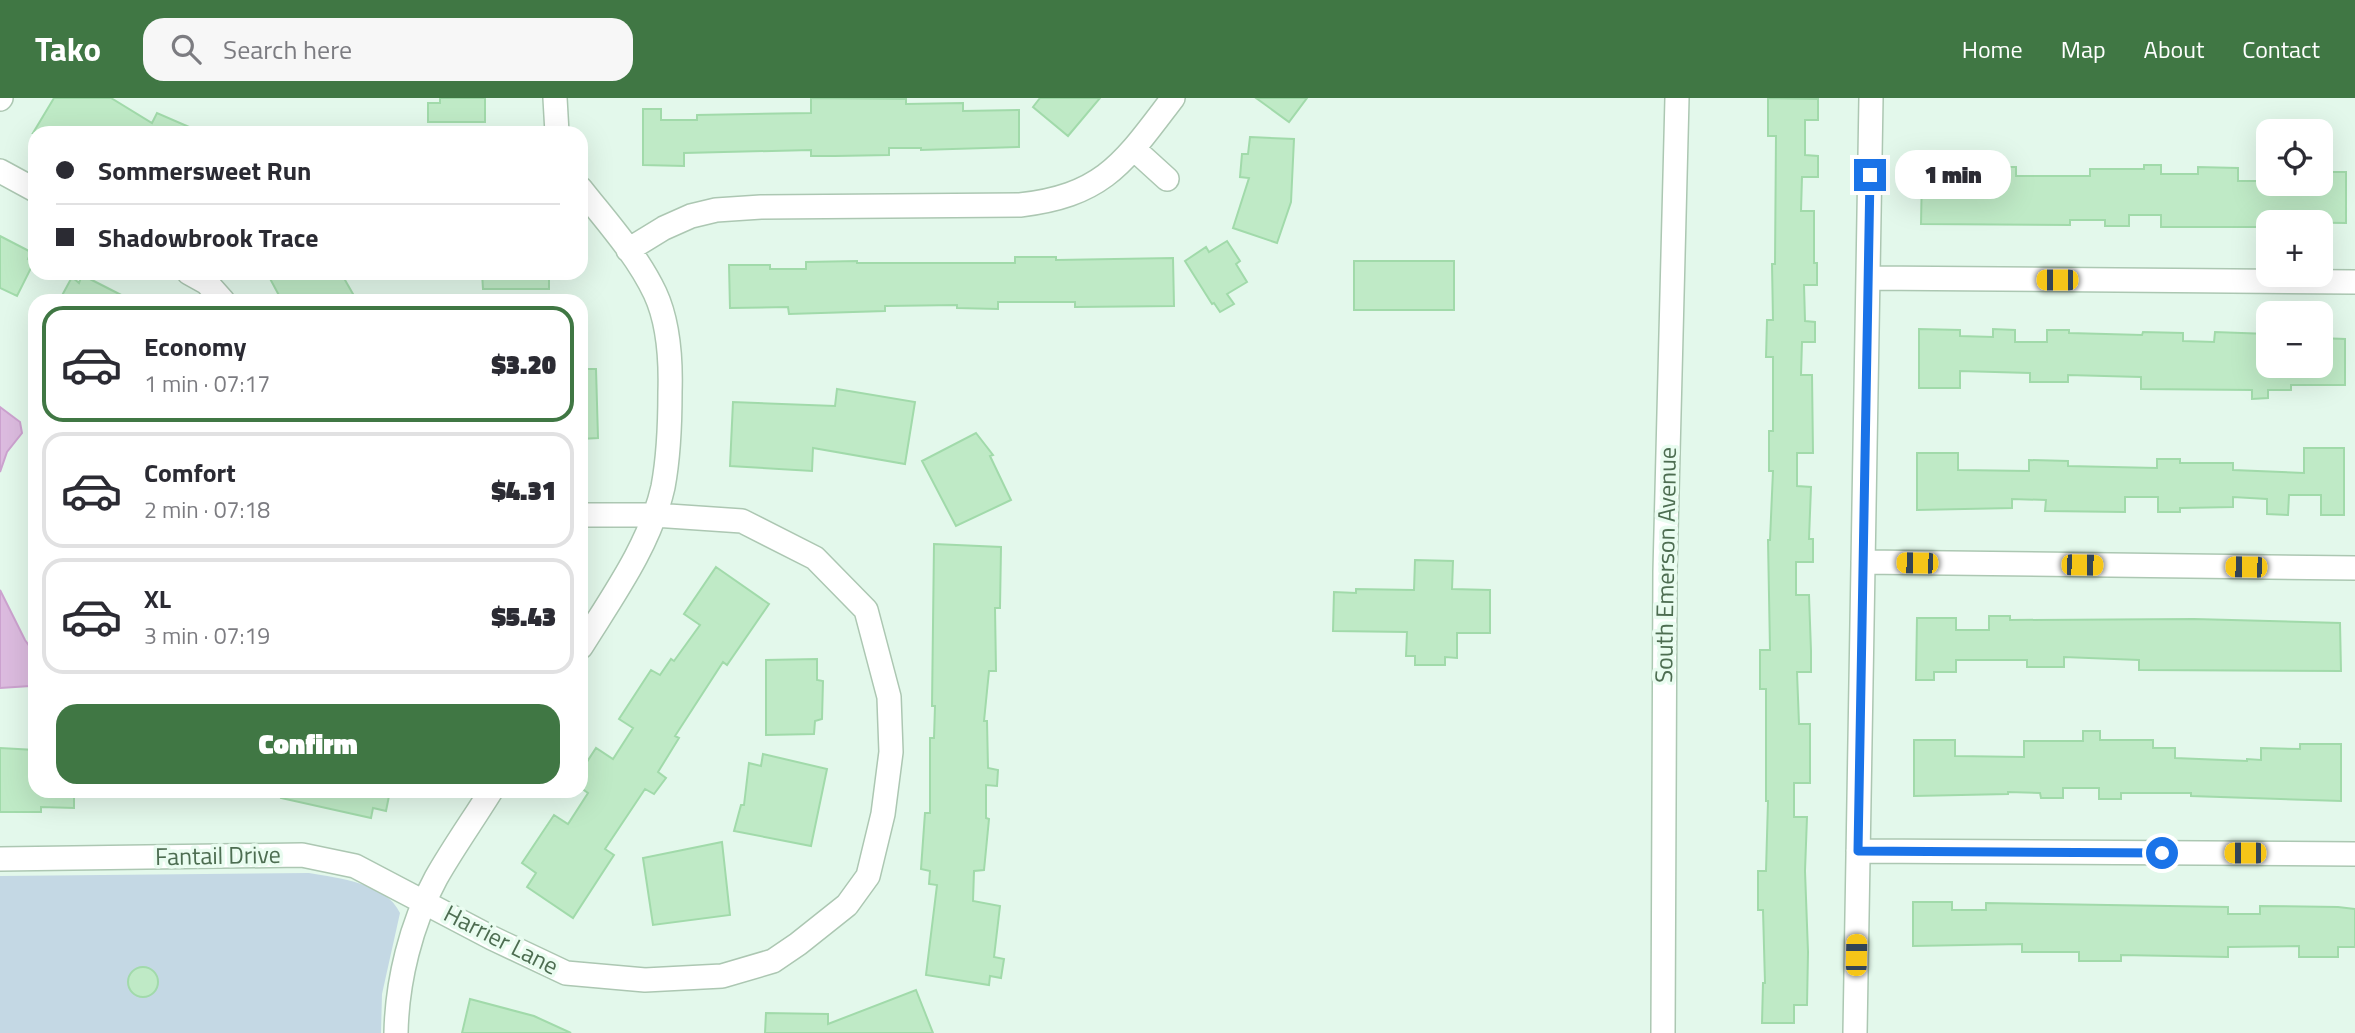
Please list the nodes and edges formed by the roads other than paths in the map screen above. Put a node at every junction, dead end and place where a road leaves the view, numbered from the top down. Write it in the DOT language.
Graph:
graph roads {
  1 [pos="555,98"];
  2 [pos="1172,98"];
  3 [pos="1677,98"];
  4 [pos="1871,98"];
  5 [pos="557,126"];
  6 [pos="1134,149"];
  7 [pos="0,172"];
  8 [pos="1167,179"];
  9 [pos="28,186"];
  10 [pos="588,198"];
  11 [pos="628,250"];
  12 [pos="1868,278"];
  13 [pos="202,280"];
  14 [pos="2355,282"];
  15 [pos="217,294"];
  16 [pos="588,515"];
  17 [pos="654,515"];
  18 [pos="1863,562"];
  19 [pos="2355,568"];
  20 [pos="588,635"];
  21 [pos="487,798"];
  22 [pos="1858,851"];
  23 [pos="2355,854"];
  24 [pos="0,859"];
  25 [pos="426,901"];
  26 [pos="396,1033"];
  27 [pos="1663,1033"];
  28 [pos="1855,1033"];
  1 -- 5 [label="street"];
  2 -- 6 [label="street"];
  3 -- 27 [label="street, South Emerson Avenue"];
  4 -- 12 [label="street"];
  6 -- 8 [label="street"];
  6 -- 11 [label="street"];
  7 -- 9 [label="street"];
  10 -- 11 [label="street"];
  11 -- 17 [label="street"];
  12 -- 14 [label="street"];
  12 -- 18 [label="street"];
  13 -- 15 [label="street"];
  16 -- 17 [label="street, Harrier Lane"];
  17 -- 20 [label="street"];
  17 -- 25 [label="street, Harrier Lane"];
  18 -- 19 [label="street"];
  18 -- 22 [label="street"];
  21 -- 25 [label="street"];
  22 -- 23 [label="street"];
  22 -- 28 [label="street"];
  24 -- 25 [label="street, Fantail Drive"];
  25 -- 26 [label="street"];
}
